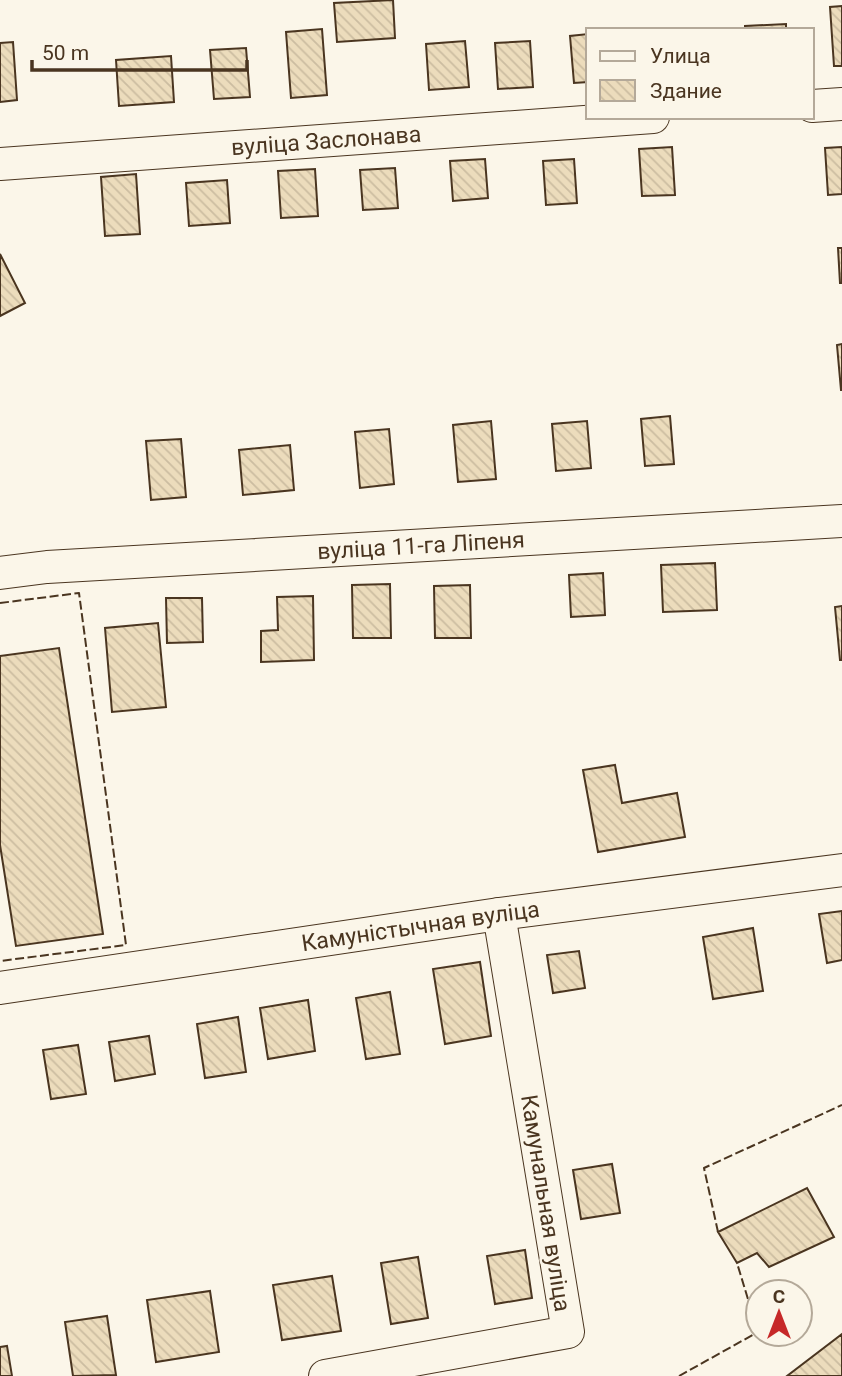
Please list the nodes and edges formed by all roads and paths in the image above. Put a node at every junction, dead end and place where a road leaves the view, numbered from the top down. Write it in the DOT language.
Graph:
graph roads {
  1 [pos="842,104"];
  2 [pos="814,106"];
  3 [pos="625,119"];
  4 [pos="0,164"];
  5 [pos="842,522"];
  6 [pos="0,573"];
  7 [pos="842,870"];
  8 [pos="499,914"];
  9 [pos="0,988"];
  10 [pos="325,1376"];
  1 -- 2 [label="street"];
  3 -- 4 [label="street, вуліца Заслонава"];
  5 -- 6 [label="street, вуліца 11-га Ліпеня"];
  7 -- 8 [label="street, Камуністычная вуліца"];
  8 -- 9 [label="street, Камуністычная вуліца"];
  8 -- 10 [label="street, Камунальная вуліца"];
}
